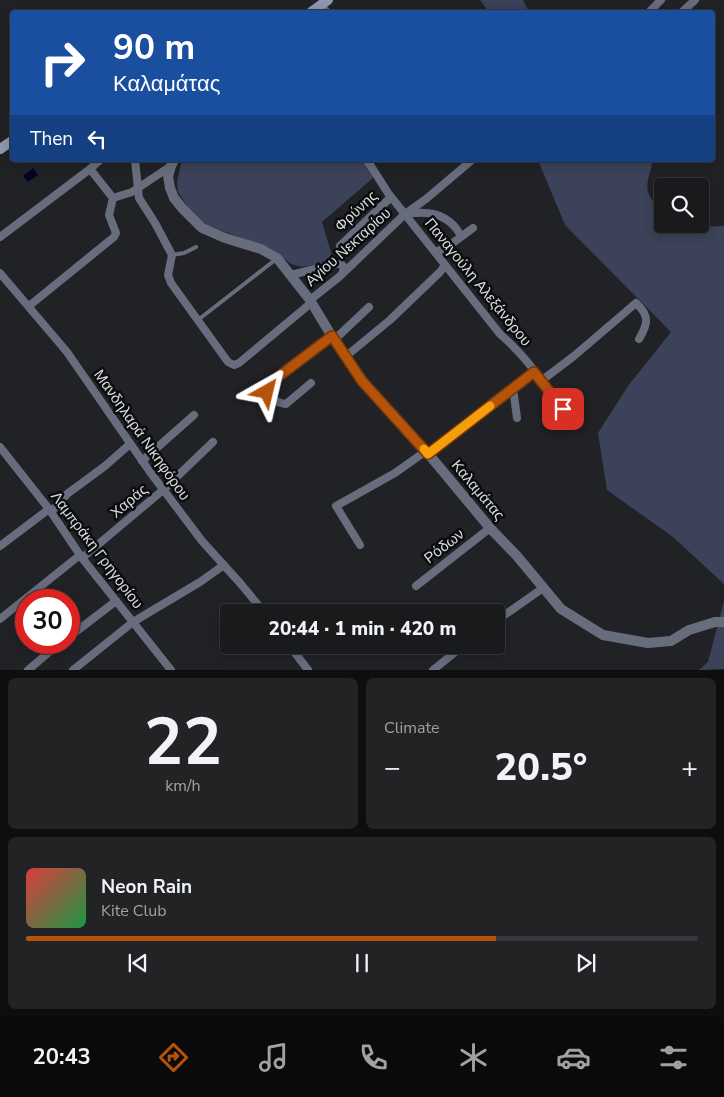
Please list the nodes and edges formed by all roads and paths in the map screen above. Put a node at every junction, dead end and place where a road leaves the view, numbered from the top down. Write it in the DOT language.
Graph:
graph roads {
  1 [pos="661,0"];
  2 [pos="695,0"];
  3 [pos="651,10"];
  4 [pos="684,10"];
  5 [pos="98,162"];
  6 [pos="135,162"];
  7 [pos="368,162"];
  8 [pos="470,162"];
  9 [pos="172,163"];
  10 [pos="90,169"];
  11 [pos="137,188"];
  12 [pos="391,197"];
  13 [pos="113,198"];
  14 [pos="405,214"];
  15 [pos="473,228"];
  16 [pos="461,236"];
  17 [pos="0,238"];
  18 [pos="340,246"];
  19 [pos="196,247"];
  20 [pos="435,252"];
  21 [pos="172,255"];
  22 [pos="277,258"];
  23 [pos="445,265"];
  24 [pos="343,271"];
  25 [pos="0,272"];
  26 [pos="291,275"];
  27 [pos="310,302"];
  28 [pos="29,306"];
  29 [pos="369,307"];
  30 [pos="197,320"];
  31 [pos="333,338"];
  32 [pos="639,339"];
  33 [pos="345,357"];
  34 [pos="534,372"];
  35 [pos="541,380"];
  36 [pos="311,383"];
  37 [pos="513,388"];
  38 [pos="194,415"];
  39 [pos="517,418"];
  40 [pos="571,420"];
  41 [pos="214,442"];
  42 [pos="130,444"];
  43 [pos="0,447"];
  44 [pos="427,452"];
  45 [pos="3,457"];
  46 [pos="142,461"];
  47 [pos="163,490"];
  48 [pos="50,511"];
  49 [pos="490,528"];
  50 [pos="0,546"];
  51 [pos="360,546"];
  52 [pos="81,556"];
  53 [pos="224,565"];
  54 [pos="416,586"];
  55 [pos="543,588"];
  56 [pos="116,601"];
  57 [pos="257,604"];
  58 [pos="505,614"];
  59 [pos="0,619"];
  60 [pos="133,622"];
  61 [pos="724,622"];
  62 [pos="80,629"];
  63 [pos="47,654"];
  64 [pos="296,654"];
  65 [pos="453,654"];
  66 [pos="28,670"];
  67 [pos="72,670"];
  68 [pos="171,670"];
  69 [pos="308,670"];
  70 [pos="433,670"];
  1 -- 3 [label="street"];
  2 -- 4 [label="street"];
  5 -- 10 [label="street"];
  6 -- 11 [label="street"];
  7 -- 12 [label="street, Παναγούλη Αλεξάνδρου"];
  8 -- 14 [label="street, Αγίου Νεκταρίου"];
  9 -- 11 [label="street"];
  9 -- 22 [label="street, Καλαμάτας"];
  10 -- 13 [label="street"];
  10 -- 17 [label="street"];
  11 -- 13 [label="street"];
  11 -- 21 [label="street"];
  12 -- 14 [label="street, Παναγούλη Αλεξάνδρου"];
  12 -- 18 [label="street, Φρύνης"];
  13 -- 28 [label="street"];
  14 -- 16 [label="street"];
  14 -- 20 [label="street, Παναγούλη Αλεξάνδρου"];
  14 -- 24 [label="street, Αγίου Νεκταρίου"];
  15 -- 16 [label="street"];
  16 -- 20 [label="street"];
  19 -- 21 [label="lane"];
  20 -- 23 [label="street, Παναγούλη Αλεξάνδρου"];
  21 -- 30 [label="street"];
  22 -- 26 [label="street, Καλαμάτας"];
  22 -- 30 [label="lane"];
  23 -- 33 [label="street"];
  23 -- 34 [label="street, Παναγούλη Αλεξάνδρου"];
  24 -- 26 [label="street"];
  24 -- 27 [label="street, Αγίου Νεκταρίου"];
  25 -- 28 [label="street, Μανδηλαρά Νικηφόρου"];
  26 -- 27 [label="street, Καλαμάτας"];
  27 -- 30 [label="street, Αγίου Νεκταρίου"];
  27 -- 31 [label="street, Καλαμάτας"];
  28 -- 42 [label="street, Μανδηλαρά Νικηφόρου"];
  29 -- 31 [label="street"];
  31 -- 33 [label="street, Καλαμάτας"];
  31 -- 36 [label="street"];
  32 -- 35 [label="street"];
  33 -- 44 [label="street, Καλαμάτας"];
  34 -- 35 [label="street, Παναγούλη Αλεξάνδρου"];
  34 -- 37 [label="street"];
  35 -- 40 [label="street, Παναγούλη Αλεξάνδρου"];
  37 -- 39 [label="street"];
  37 -- 44 [label="street"];
  38 -- 46 [label="street"];
  41 -- 47 [label="street, Χαράς"];
  42 -- 46 [label="street, Μανδηλαρά Νικηφόρου"];
  42 -- 48 [label="street"];
  43 -- 45 [label="street, Λαμπράκη Γρηγορίου"];
  44 -- 49 [label="street, Καλαμάτας"];
  44 -- 51 [label="street"];
  45 -- 48 [label="street, Λαμπράκη Γρηγορίου"];
  46 -- 47 [label="street, Μανδηλαρά Νικηφόρου"];
  47 -- 52 [label="street, Χαράς"];
  47 -- 53 [label="street, Μανδηλαρά Νικηφόρου"];
  48 -- 50 [label="street"];
  48 -- 52 [label="street, Λαμπράκη Γρηγορίου"];
  49 -- 54 [label="street, Ρόδων"];
  49 -- 55 [label="street, Καλαμάτας"];
  52 -- 56 [label="street, Λαμπράκη Γρηγορίου"];
  52 -- 59 [label="street, Χαράς"];
  53 -- 57 [label="street, Μανδηλαρά Νικηφόρου"];
  53 -- 60 [label="street"];
  55 -- 58 [label="street"];
  55 -- 61 [label="street, Καλαμάτας"];
  56 -- 60 [label="street, Λαμπράκη Γρηγορίου"];
  56 -- 62 [label="street"];
  60 -- 67 [label="street"];
  60 -- 68 [label="street, Λαμπράκη Γρηγορίου"];
  63 -- 66 [label="street"];
  64 -- 69 [label="street"];
  65 -- 70 [label="street"];
}
